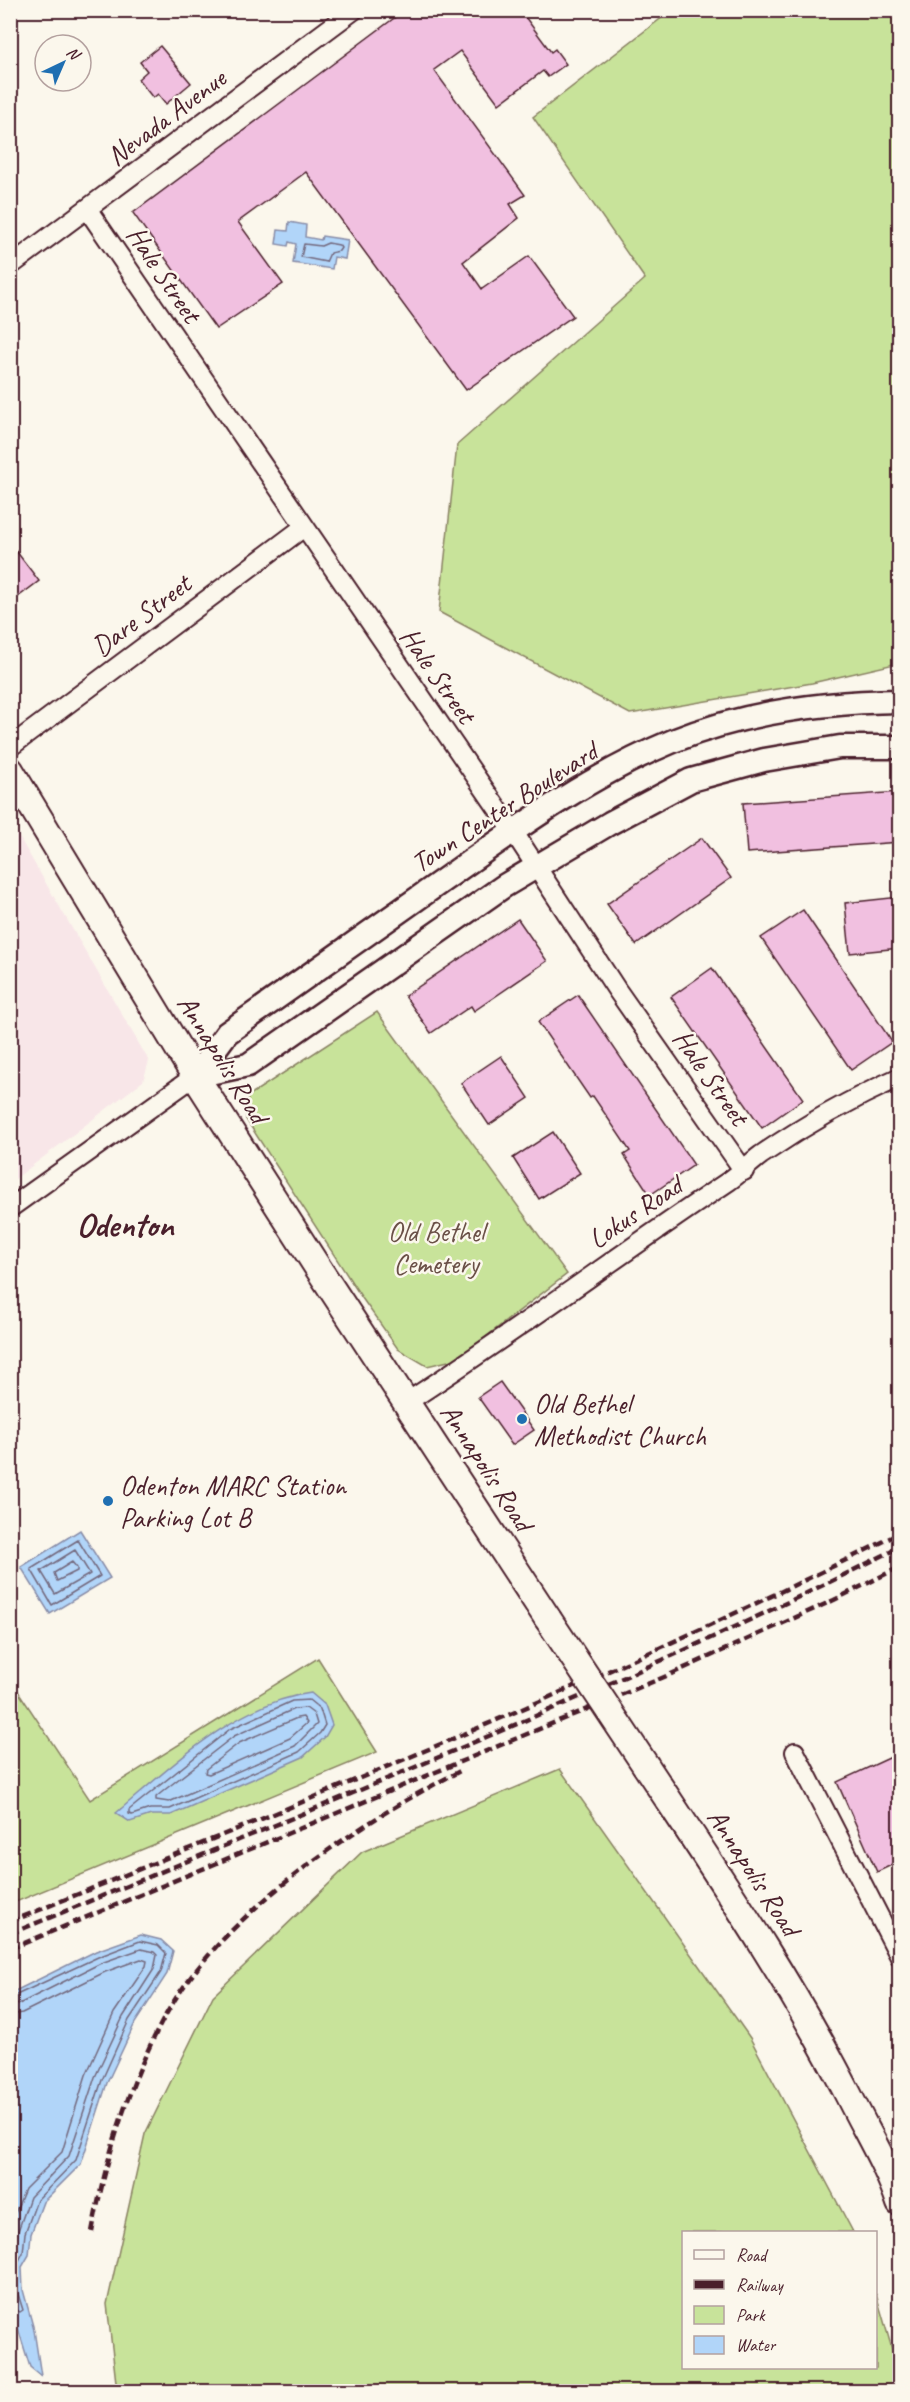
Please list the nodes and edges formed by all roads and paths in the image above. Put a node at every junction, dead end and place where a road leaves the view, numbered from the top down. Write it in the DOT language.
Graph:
graph roads {
  1 [pos="354,10"];
  2 [pos="88,210"];
  3 [pos="10,266"];
  4 [pos="304,526"];
  5 [pos="900,701"];
  6 [pos="10,747"];
  7 [pos="900,747"];
  8 [pos="10,770"];
  9 [pos="513,831"];
  10 [pos="536,866"];
  11 [pos="195,1076"];
  12 [pos="900,1077"];
  13 [pos="744,1171"];
  14 [pos="10,1208"];
  15 [pos="407,1402"];
  16 [pos="795,1752"];
  17 [pos="900,1957"];
  18 [pos="900,2203"];
  1 -- 2 [label="street, Nevada Avenue"];
  2 -- 3 [label="street, Nevada Avenue"];
  2 -- 4 [label="street, Hale Street"];
  4 -- 6 [label="street, Dare Street"];
  4 -- 9 [label="street, Hale Street"];
  5 -- 9 [label="street, Town Center Boulevard"];
  7 -- 10 [label="street, Town Center Boulevard"];
  8 -- 11 [label="main road, Annapolis Road"];
  9 -- 10 [label="street, Hale Street"];
  9 -- 11 [label="street, Town Center Boulevard"];
  10 -- 11 [label="street, Town Center Boulevard"];
  10 -- 13 [label="street, Hale Street"];
  11 -- 14 [label="street, Town Center Boulevard"];
  11 -- 15 [label="main road, Annapolis Road"];
  12 -- 13 [label="street, Lokus Road"];
  13 -- 15 [label="street, Lokus Road"];
  15 -- 18 [label="main road, Annapolis Road, bridge"];
  16 -- 17 [label="street"];
}
